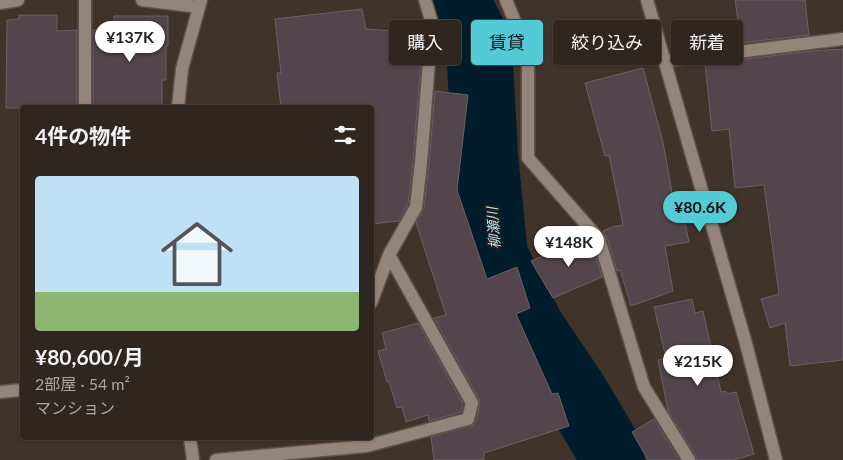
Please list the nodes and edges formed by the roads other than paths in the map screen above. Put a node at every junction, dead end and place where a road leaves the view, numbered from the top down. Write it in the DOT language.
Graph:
graph roads {
  1 [pos="18,0"];
  2 [pos="85,0"];
  3 [pos="142,0"];
  4 [pos="425,0"];
  5 [pos="506,0"];
  6 [pos="647,0"];
  7 [pos="0,3"];
  8 [pos="200,3"];
  9 [pos="843,38"];
  10 [pos="664,61"];
  11 [pos="85,105"];
  12 [pos="178,105"];
  13 [pos="389,255"];
  14 [pos="374,295"];
  15 [pos="20,390"];
  16 [pos="0,392"];
  17 [pos="190,440"];
  18 [pos="366,442"];
  19 [pos="193,460"];
  20 [pos="216,460"];
  21 [pos="689,460"];
  22 [pos="776,460"];
  1 -- 7 [label="street"];
  2 -- 11 [label="street"];
  3 -- 8 [label="street"];
  4 -- 13 [label="street"];
  5 -- 21 [label="street"];
  6 -- 10 [label="street"];
  8 -- 12 [label="street"];
  9 -- 10 [label="street"];
  10 -- 22 [label="street"];
  13 -- 14 [label="street"];
  13 -- 18 [label="street"];
  15 -- 16 [label="street"];
  17 -- 19 [label="street"];
  18 -- 20 [label="street"];
}
